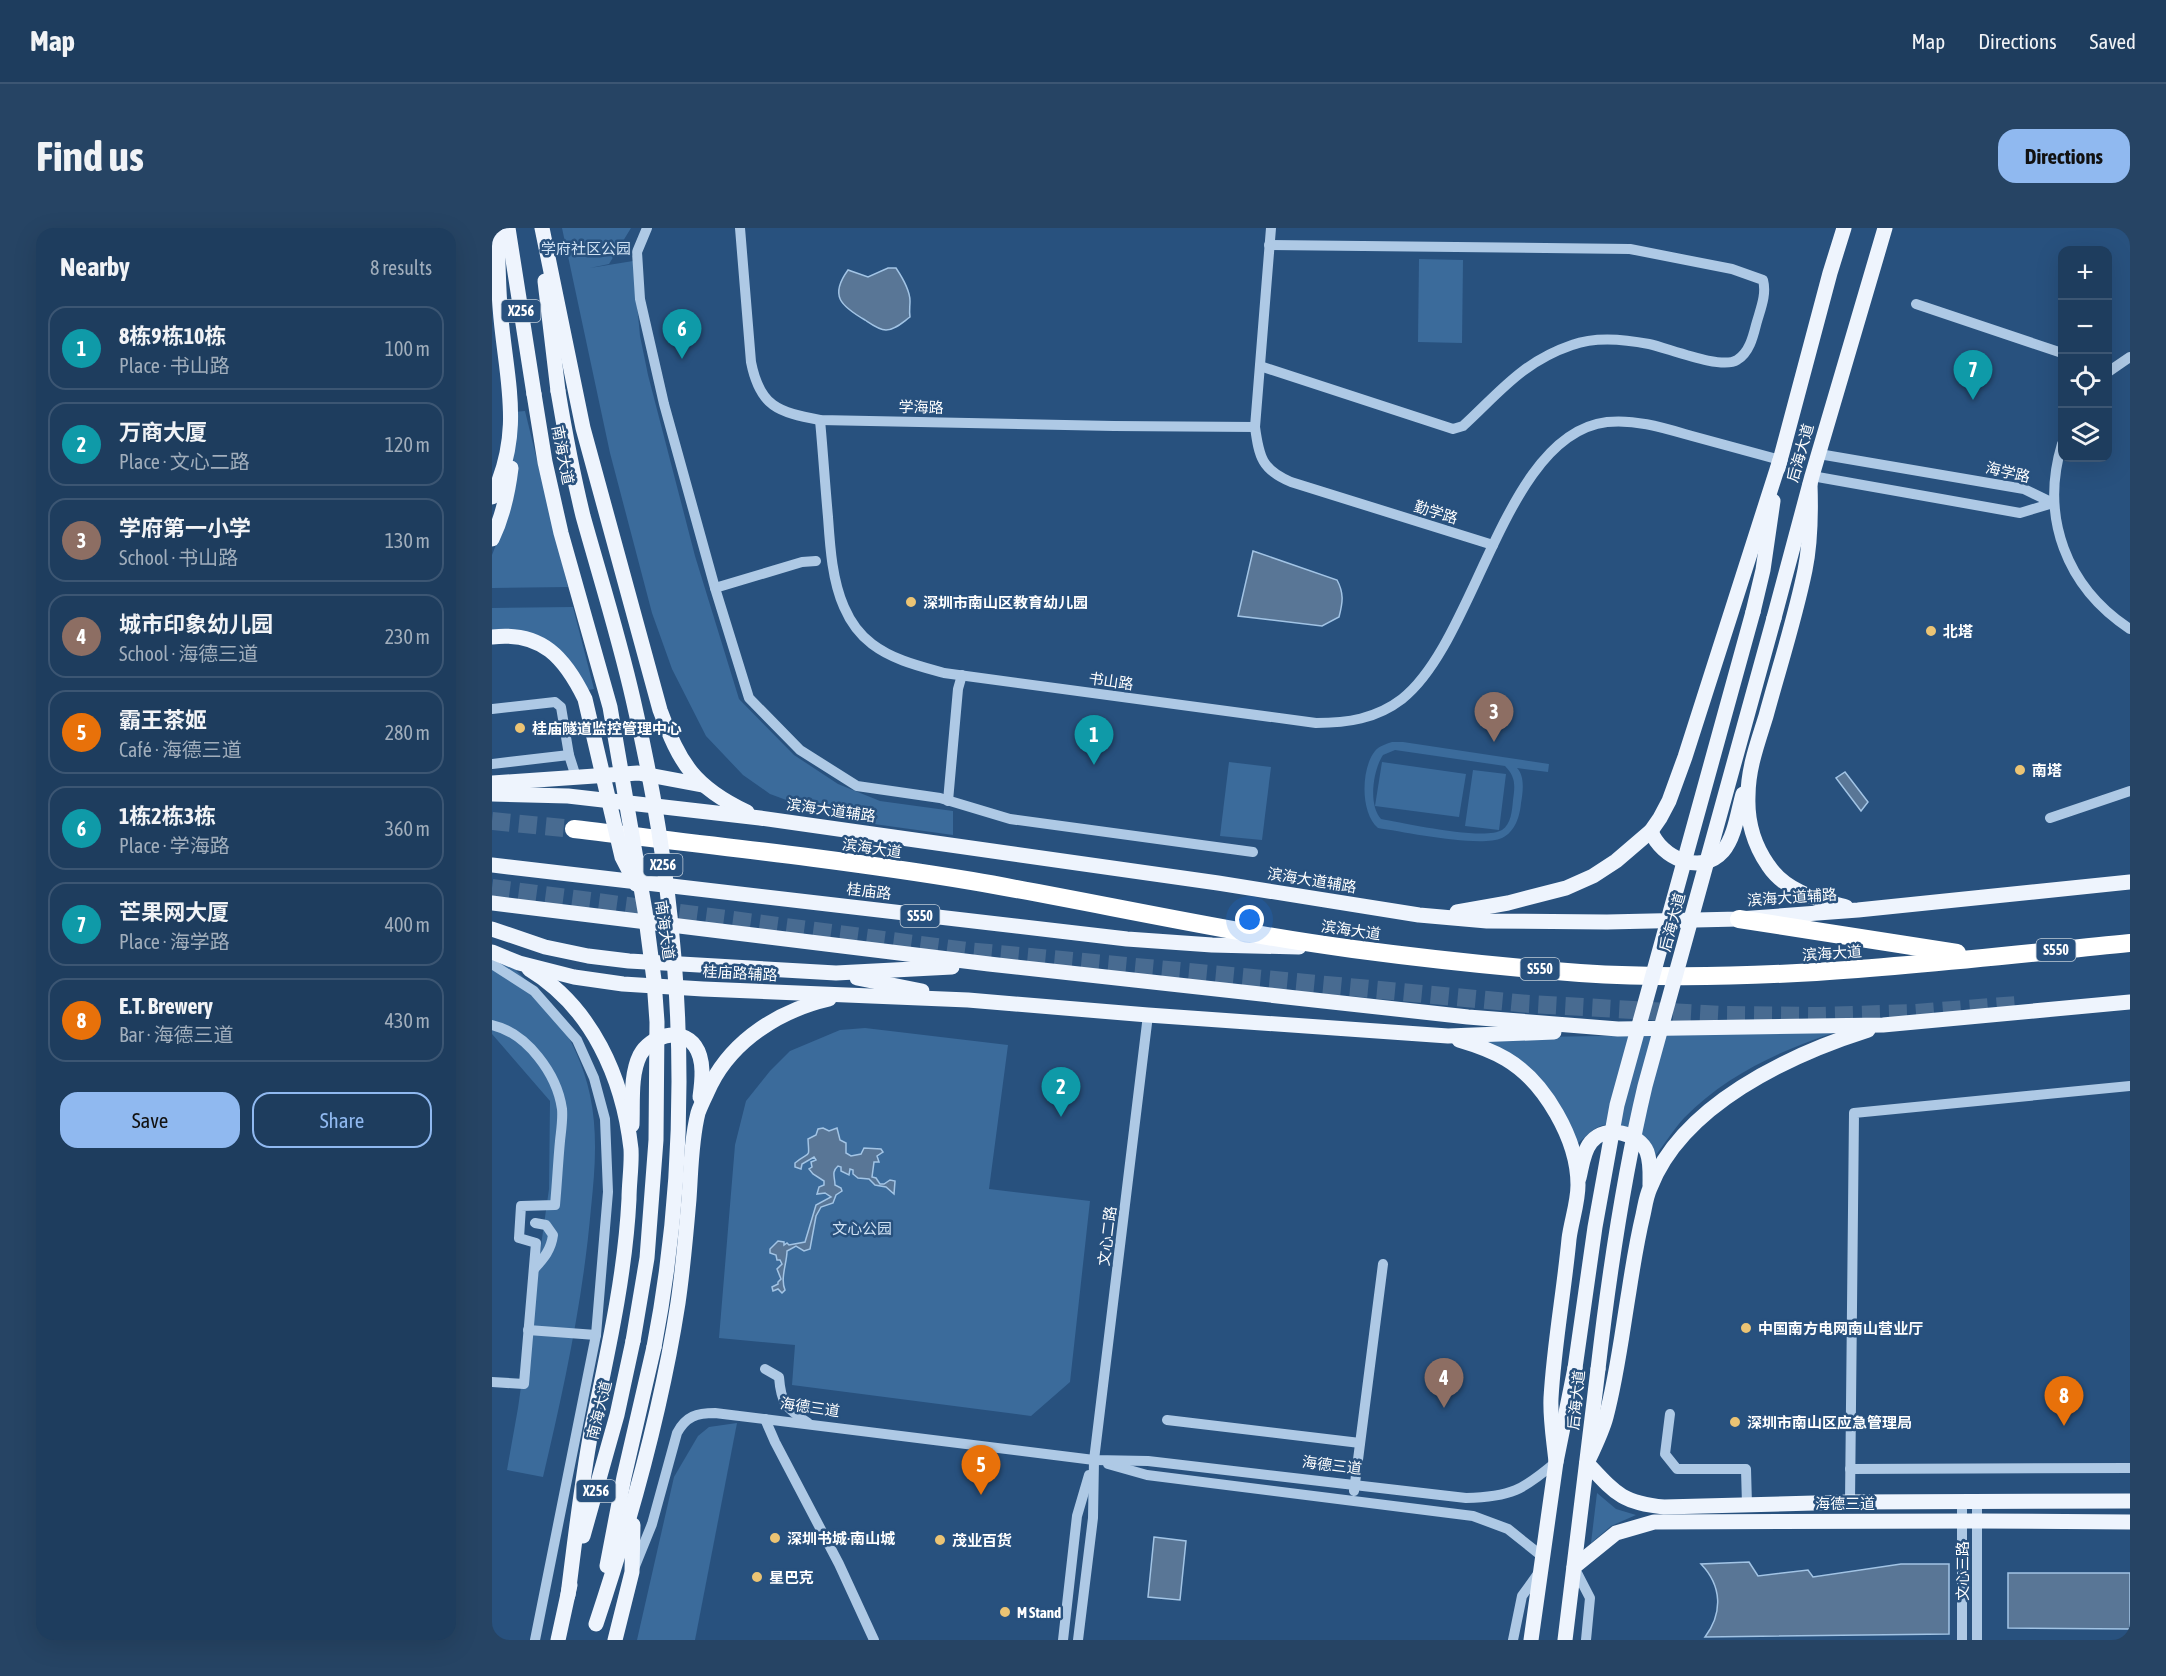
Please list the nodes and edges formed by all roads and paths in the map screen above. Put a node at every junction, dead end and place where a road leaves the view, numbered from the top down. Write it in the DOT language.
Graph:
graph roads {
  1 [pos="497,228"];
  2 [pos="508,228"];
  3 [pos="541,228"];
  4 [pos="647,228"];
  5 [pos="740,228"];
  6 [pos="1271,228"];
  7 [pos="1844,228"];
  8 [pos="1885,228"];
  9 [pos="1269,245"];
  10 [pos="1916,304"];
  11 [pos="2058,352"];
  12 [pos="2130,357"];
  13 [pos="1260,366"];
  14 [pos="2112,369"];
  15 [pos="820,420"];
  16 [pos="1255,427"];
  17 [pos="512,429"];
  18 [pos="1819,454"];
  19 [pos="1780,459"];
  20 [pos="2058,462"];
  21 [pos="1811,480"];
  22 [pos="492,497"];
  23 [pos="2053,503"];
  24 [pos="492,539"];
  25 [pos="1493,545"];
  26 [pos="816,561"];
  27 [pos="715,588"];
  28 [pos="2130,629"];
  29 [pos="492,637"];
  30 [pos="962,675"];
  31 [pos="492,710"];
  32 [pos="569,755"];
  33 [pos="492,765"];
  34 [pos="1749,774"];
  35 [pos="576,777"];
  36 [pos="492,783"];
  37 [pos="702,785"];
  38 [pos="2130,791"];
  39 [pos="492,794"];
  40 [pos="948,801"];
  41 [pos="760,818"];
  42 [pos="2050,818"];
  43 [pos="574,829"];
  44 [pos="1651,831"];
  45 [pos="1253,852"];
  46 [pos="492,865"];
  47 [pos="2130,882"];
  48 [pos="643,898"];
  49 [pos="492,903"];
  50 [pos="1858,910"];
  51 [pos="1419,915"];
  52 [pos="1739,919"];
  53 [pos="492,929"];
  54 [pos="2130,943"];
  55 [pos="1350,949"];
  56 [pos="492,952"];
  57 [pos="1983,957"];
  58 [pos="519,963"];
  59 [pos="492,964"];
  60 [pos="989,964"];
  61 [pos="836,973"];
  62 [pos="847,995"];
  63 [pos="968,1000"];
  64 [pos="2130,1002"];
  65 [pos="2092,1007"];
  66 [pos="2130,1011"];
  67 [pos="1148,1015"];
  68 [pos="1883,1024"];
  69 [pos="492,1025"];
  70 [pos="1618,1029"];
  71 [pos="1448,1036"];
  72 [pos="2130,1086"];
  73 [pos="698,1112"];
  74 [pos="631,1150"];
  75 [pos="1578,1185"];
  76 [pos="1650,1188"];
  77 [pos="535,1222"];
  78 [pos="1383,1264"];
  79 [pos="534,1269"];
  80 [pos="528,1330"];
  81 [pos="596,1335"];
  82 [pos="765,1369"];
  83 [pos="492,1382"];
  84 [pos="1670,1413"];
  85 [pos="765,1419"];
  86 [pos="1167,1420"];
  87 [pos="810,1425"];
  88 [pos="1360,1443"];
  89 [pos="1094,1460"];
  90 [pos="1556,1462"];
  91 [pos="1587,1463"];
  92 [pos="2130,1468"];
  93 [pos="1850,1469"];
  94 [pos="1355,1486"];
  95 [pos="1353,1500"];
  96 [pos="2130,1501"];
  97 [pos="1850,1502"];
  98 [pos="1970,1502"];
  99 [pos="1747,1504"];
  100 [pos="634,1506"];
  101 [pos="1970,1521"];
  102 [pos="2130,1522"];
  103 [pos="1542,1564"];
  104 [pos="1574,1567"];
  105 [pos="632,1572"];
  106 [pos="568,1595"];
  107 [pos="596,1624"];
  108 [pos="535,1640"];
  109 [pos="558,1640"];
  110 [pos="592,1640"];
  111 [pos="615,1640"];
  112 [pos="874,1640"];
  113 [pos="1063,1640"];
  114 [pos="1078,1640"];
  115 [pos="1513,1640"];
  116 [pos="1531,1640"];
  117 [pos="1565,1640"];
  118 [pos="1586,1640"];
  119 [pos="1962,1640"];
  120 [pos="1977,1640"];
  1 -- 17 [label="main road"];
  2 -- 48 [label="main road, 南海大道 / X256, bridge"];
  3 -- 37 [label="main road"];
  3 -- 107 [label="main road, 南海大道 / X256, bridge"];
  4 -- 27 [label="street"];
  5 -- 15 [label="street, 学海路"];
  6 -- 9 [label="street, 勤学路"];
  7 -- 19 [label="main road, 后海大道"];
  8 -- 18 [label="main road, 后海大道"];
  9 -- 13 [label="street, 勤学路"];
  9 -- 13 [label="street"];
  10 -- 11 [label="street"];
  12 -- 14 [label="street"];
  13 -- 16 [label="street, 勤学路"];
  15 -- 16 [label="street, 学海路"];
  15 -- 30 [label="street, 书山路"];
  16 -- 25 [label="street, 勤学路"];
  17 -- 22 [label="main road"];
  17 -- 24 [label="main road"];
  18 -- 21 [label="main road, 后海大道"];
  18 -- 23 [label="street, 海学路"];
  19 -- 25 [label="street"];
  19 -- 44 [label="main road"];
  19 -- 90 [label="main road, 后海大道, bridge"];
  20 -- 23 [label="street"];
  21 -- 23 [label="street"];
  21 -- 34 [label="main road"];
  21 -- 91 [label="main road, 后海大道, bridge"];
  23 -- 28 [label="street"];
  25 -- 30 [label="street, 书山路"];
  26 -- 27 [label="street"];
  27 -- 40 [label="street"];
  29 -- 48 [label="main road, bridge"];
  30 -- 40 [label="street"];
  31 -- 32 [label="street"];
  32 -- 33 [label="street"];
  32 -- 35 [label="street"];
  34 -- 44 [label="main road"];
  34 -- 50 [label="main road"];
  35 -- 36 [label="main road"];
  35 -- 37 [label="main road"];
  37 -- 41 [label="main road"];
  38 -- 42 [label="street"];
  39 -- 41 [label="main road, 滨海大道辅路"];
  40 -- 45 [label="street"];
  41 -- 51 [label="main road, 滨海大道辅路"];
  43 -- 55 [label="highway, 滨海大道 / S550"];
  44 -- 51 [label="main road"];
  46 -- 55 [label="main road, 桂庙路 / S550"];
  47 -- 50 [label="main road, 滨海大道辅路"];
  48 -- 106 [label="main road, 南海大道 / X256, bridge"];
  49 -- 60 [label="main road"];
  50 -- 52 [label="main road, 滨海大道辅路"];
  51 -- 52 [label="main road, 滨海大道辅路"];
  52 -- 57 [label="highway"];
  53 -- 61 [label="main road"];
  54 -- 57 [label="highway, 滨海大道 / S550"];
  55 -- 57 [label="highway, 滨海大道 / S550"];
  56 -- 58 [label="main road, 桂庙路辅路"];
  58 -- 62 [label="main road, 桂庙路辅路"];
  58 -- 74 [label="main road"];
  59 -- 81 [label="street"];
  60 -- 61 [label="main road"];
  60 -- 70 [label="main road"];
  61 -- 63 [label="main road"];
  62 -- 63 [label="main road"];
  62 -- 73 [label="main road"];
  63 -- 67 [label="main road"];
  64 -- 65 [label="main road"];
  65 -- 66 [label="main road"];
  65 -- 68 [label="main road"];
  67 -- 71 [label="main road"];
  67 -- 89 [label="street, 文心二路"];
  68 -- 70 [label="main road"];
  68 -- 76 [label="main road"];
  69 -- 79 [label="street"];
  70 -- 71 [label="main road"];
  71 -- 75 [label="main road"];
  72 -- 93 [label="street"];
  73 -- 74 [label="main road"];
  73 -- 100 [label="main road"];
  74 -- 106 [label="main road"];
  75 -- 76 [label="main road"];
  75 -- 90 [label="main road"];
  76 -- 91 [label="main road"];
  77 -- 79 [label="street"];
  78 -- 88 [label="street"];
  79 -- 80 [label="street"];
  80 -- 81 [label="street"];
  80 -- 83 [label="street"];
  81 -- 108 [label="street"];
  82 -- 87 [label="street"];
  84 -- 99 [label="street"];
  85 -- 87 [label="street, 海德三道"];
  85 -- 105 [label="street, 海德三道"];
  85 -- 112 [label="street"];
  86 -- 88 [label="street"];
  87 -- 89 [label="street, 海德三道"];
  88 -- 94 [label="street"];
  89 -- 94 [label="street, 海德三道"];
  89 -- 95 [label="street, 海德三道"];
  89 -- 113 [label="street, 文心二路"];
  89 -- 114 [label="street, 文心二路"];
  90 -- 94 [label="street, 海德三道"];
  90 -- 103 [label="main road, 后海大道"];
  91 -- 99 [label="main road, 海德三道"];
  91 -- 104 [label="main road, 后海大道"];
  92 -- 93 [label="street"];
  93 -- 97 [label="street"];
  94 -- 95 [label="street"];
  95 -- 103 [label="street, 海德三道"];
  96 -- 98 [label="main road, 海德三道"];
  97 -- 98 [label="main road, 海德三道"];
  97 -- 99 [label="main road, 海德三道"];
  98 -- 101 [label="street, 文心三路"];
  100 -- 105 [label="main road"];
  100 -- 107 [label="main road"];
  101 -- 102 [label="main road, 海德三道"];
  101 -- 104 [label="main road, 海德三道"];
  101 -- 119 [label="street, 文心三路"];
  101 -- 120 [label="street, 文心三路"];
  103 -- 115 [label="street"];
  103 -- 116 [label="main road, 后海大道"];
  104 -- 117 [label="main road, 后海大道"];
  104 -- 118 [label="street"];
  105 -- 111 [label="main road"];
  106 -- 109 [label="main road, 南海大道 / X256"];
  107 -- 110 [label="main road, 南海大道 / X256"];
}
